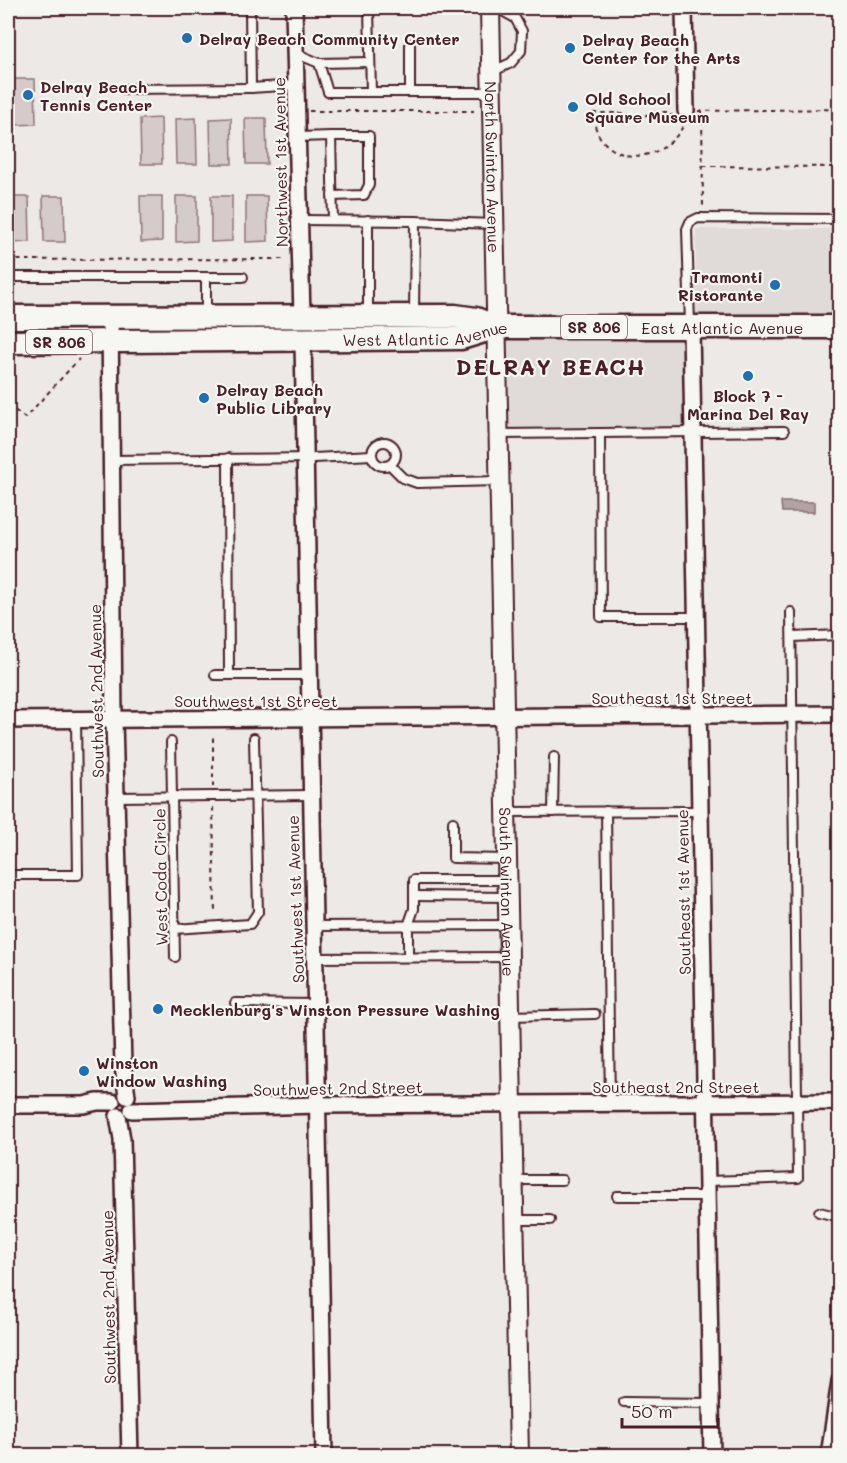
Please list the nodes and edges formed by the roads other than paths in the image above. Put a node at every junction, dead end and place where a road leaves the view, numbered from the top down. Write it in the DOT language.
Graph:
graph roads {
  1 [pos="250,8"];
  2 [pos="294,8"];
  3 [pos="369,8"];
  4 [pos="490,8"];
  5 [pos="497,8"];
  6 [pos="684,8"];
  7 [pos="410,44"];
  8 [pos="295,53"];
  9 [pos="370,62"];
  10 [pos="319,63"];
  11 [pos="492,71"];
  12 [pos="297,85"];
  13 [pos="251,88"];
  14 [pos="124,89"];
  15 [pos="371,92"];
  16 [pos="410,92"];
  17 [pos="492,92"];
  18 [pos="686,111"];
  19 [pos="332,136"];
  20 [pos="297,137"];
  21 [pos="332,196"];
  22 [pos="840,219"];
  23 [pos="300,220"];
  24 [pos="333,220"];
  25 [pos="368,220"];
  26 [pos="415,221"];
  27 [pos="495,224"];
  28 [pos="8,277"];
  29 [pos="206,277"];
  30 [pos="243,277"];
  31 [pos="110,316"];
  32 [pos="206,316"];
  33 [pos="302,316"];
  34 [pos="414,316"];
  35 [pos="8,317"];
  36 [pos="337,317"];
  37 [pos="368,317"];
  38 [pos="497,327"];
  39 [pos="840,327"];
  40 [pos="691,328"];
  41 [pos="110,341"];
  42 [pos="273,341"];
  43 [pos="303,341"];
  44 [pos="8,342"];
  45 [pos="784,431"];
  46 [pos="692,433"];
  47 [pos="499,434"];
  48 [pos="600,434"];
  49 [pos="372,455"];
  50 [pos="304,457"];
  51 [pos="228,458"];
  52 [pos="110,460"];
  53 [pos="390,465"];
  54 [pos="500,482"];
  55 [pos="791,612"];
  56 [pos="696,617"];
  57 [pos="840,635"];
  58 [pos="792,636"];
  59 [pos="215,675"];
  60 [pos="229,675"];
  61 [pos="308,675"];
  62 [pos="793,714"];
  63 [pos="840,714"];
  64 [pos="505,716"];
  65 [pos="697,716"];
  66 [pos="308,717"];
  67 [pos="114,718"];
  68 [pos="76,719"];
  69 [pos="8,720"];
  70 [pos="254,738"];
  71 [pos="171,742"];
  72 [pos="554,757"];
  73 [pos="254,795"];
  74 [pos="310,795"];
  75 [pos="172,796"];
  76 [pos="116,797"];
  77 [pos="606,811"];
  78 [pos="699,811"];
  79 [pos="506,812"];
  80 [pos="553,812"];
  81 [pos="453,822"];
  82 [pos="507,859"];
  83 [pos="8,875"];
  84 [pos="508,888"];
  85 [pos="415,896"];
  86 [pos="509,925"];
  87 [pos="314,926"];
  88 [pos="408,926"];
  89 [pos="174,929"];
  90 [pos="175,957"];
  91 [pos="314,957"];
  92 [pos="408,957"];
  93 [pos="509,957"];
  94 [pos="235,1003"];
  95 [pos="316,1004"];
  96 [pos="595,1014"];
  97 [pos="510,1016"];
  98 [pos="840,1102"];
  99 [pos="705,1103"];
  100 [pos="798,1103"];
  101 [pos="512,1104"];
  102 [pos="610,1104"];
  103 [pos="8,1105"];
  104 [pos="318,1105"];
  105 [pos="122,1106"];
  106 [pos="514,1180"];
  107 [pos="562,1180"];
  108 [pos="707,1188"];
  109 [pos="617,1196"];
  110 [pos="819,1212"];
  111 [pos="840,1217"];
  112 [pos="514,1220"];
  113 [pos="550,1220"];
  114 [pos="840,1381"];
  115 [pos="624,1402"];
  116 [pos="711,1403"];
  117 [pos="130,1455"];
  118 [pos="324,1455"];
  119 [pos="519,1455"];
  120 [pos="712,1455"];
  121 [pos="829,1455"];
  1 -- 13 [label="lane"];
  2 -- 8 [label="street, Northwest 1st Avenue"];
  3 -- 9 [label="lane"];
  4 -- 11 [label="street, North Swinton Avenue"];
  5 -- 11 [label="lane"];
  6 -- 18 [label="street"];
  7 -- 16 [label="lane"];
  8 -- 10 [label="lane"];
  8 -- 12 [label="street, Northwest 1st Avenue"];
  9 -- 10 [label="lane"];
  9 -- 15 [label="lane"];
  10 -- 15 [label="lane"];
  11 -- 17 [label="street, North Swinton Avenue"];
  12 -- 13 [label="lane"];
  12 -- 20 [label="street, Northwest 1st Avenue"];
  13 -- 14 [label="lane"];
  15 -- 16 [label="lane"];
  16 -- 17 [label="lane"];
  17 -- 27 [label="street, North Swinton Avenue"];
  19 -- 20 [label="lane"];
  19 -- 21 [label="lane"];
  19 -- 21 [label="lane"];
  20 -- 23 [label="street, Northwest 1st Avenue"];
  21 -- 24 [label="lane"];
  22 -- 40 [label="lane"];
  23 -- 24 [label="lane"];
  23 -- 33 [label="street, Northwest 1st Avenue"];
  24 -- 25 [label="lane"];
  25 -- 26 [label="lane"];
  25 -- 37 [label="lane"];
  26 -- 27 [label="lane"];
  26 -- 34 [label="lane"];
  27 -- 38 [label="street, North Swinton Avenue"];
  28 -- 29 [label="lane"];
  29 -- 30 [label="lane"];
  29 -- 32 [label="lane"];
  31 -- 32 [label="main road, West Atlantic Avenue / SR 806"];
  31 -- 35 [label="main road, West Atlantic Avenue / SR 806"];
  31 -- 41 [label="street, Southwest 2nd Avenue"];
  32 -- 33 [label="main road, West Atlantic Avenue / SR 806"];
  33 -- 36 [label="main road, West Atlantic Avenue / SR 806"];
  33 -- 42 [label="main road"];
  34 -- 37 [label="main road, West Atlantic Avenue / SR 806"];
  34 -- 38 [label="main road, West Atlantic Avenue / SR 806"];
  36 -- 37 [label="main road, West Atlantic Avenue / SR 806"];
  36 -- 43 [label="main road"];
  38 -- 40 [label="main road, East Atlantic Avenue / SR 806"];
  38 -- 43 [label="main road, West Atlantic Avenue / SR 806"];
  38 -- 47 [label="street, South Swinton Avenue"];
  39 -- 40 [label="main road, East Atlantic Avenue / SR 806"];
  40 -- 46 [label="street, Southeast 1st Avenue"];
  41 -- 42 [label="main road, West Atlantic Avenue / SR 806"];
  41 -- 44 [label="main road, West Atlantic Avenue / SR 806"];
  41 -- 52 [label="street, Southwest 2nd Avenue"];
  42 -- 43 [label="main road, West Atlantic Avenue / SR 806"];
  43 -- 50 [label="street, Southwest 1st Avenue"];
  45 -- 46 [label="lane"];
  46 -- 48 [label="lane"];
  46 -- 56 [label="street, Southeast 1st Avenue"];
  47 -- 48 [label="lane"];
  47 -- 54 [label="street, South Swinton Avenue"];
  48 -- 56 [label="lane"];
  49 -- 50 [label="lane"];
  49 -- 53 [label="lane"];
  49 -- 53 [label="lane"];
  50 -- 51 [label="lane"];
  50 -- 61 [label="street, Southwest 1st Avenue"];
  51 -- 52 [label="lane"];
  51 -- 60 [label="lane"];
  52 -- 67 [label="street, Southwest 2nd Avenue"];
  53 -- 54 [label="lane"];
  54 -- 64 [label="street, South Swinton Avenue"];
  55 -- 58 [label="lane"];
  56 -- 65 [label="street, Southeast 1st Avenue"];
  57 -- 58 [label="lane"];
  58 -- 62 [label="lane"];
  59 -- 60 [label="lane"];
  60 -- 61 [label="lane"];
  61 -- 66 [label="street, Southwest 1st Avenue"];
  62 -- 63 [label="street, Southeast 1st Street"];
  62 -- 65 [label="street, Southeast 1st Street"];
  62 -- 100 [label="lane"];
  64 -- 65 [label="street, Southeast 1st Street"];
  64 -- 66 [label="street, Southwest 1st Street"];
  64 -- 79 [label="street, South Swinton Avenue"];
  65 -- 78 [label="street, Southeast 1st Avenue"];
  66 -- 67 [label="street, Southwest 1st Street"];
  66 -- 74 [label="street, Southwest 1st Avenue"];
  67 -- 68 [label="street, Southwest 1st Street"];
  67 -- 76 [label="street, Southwest 2nd Avenue"];
  68 -- 69 [label="street, Southwest 1st Street"];
  68 -- 83 [label="lane"];
  70 -- 73 [label="lane"];
  71 -- 75 [label="lane, West Coda Circle"];
  72 -- 80 [label="lane"];
  73 -- 74 [label="lane"];
  73 -- 75 [label="lane"];
  73 -- 89 [label="lane"];
  74 -- 87 [label="street, Southwest 1st Avenue"];
  75 -- 76 [label="lane"];
  75 -- 89 [label="lane, West Coda Circle"];
  76 -- 105 [label="street, Southwest 2nd Avenue"];
  77 -- 78 [label="lane"];
  77 -- 80 [label="lane"];
  77 -- 102 [label="lane"];
  78 -- 99 [label="street, Southeast 1st Avenue"];
  79 -- 80 [label="lane"];
  79 -- 82 [label="street, South Swinton Avenue"];
  81 -- 82 [label="lane"];
  82 -- 84 [label="street, South Swinton Avenue"];
  84 -- 85 [label="lane"];
  84 -- 85 [label="lane"];
  84 -- 86 [label="street, South Swinton Avenue"];
  85 -- 88 [label="lane"];
  86 -- 88 [label="lane"];
  86 -- 93 [label="street, South Swinton Avenue"];
  87 -- 88 [label="lane"];
  87 -- 91 [label="street, Southwest 1st Avenue"];
  88 -- 92 [label="lane"];
  89 -- 90 [label="lane, West Coda Circle"];
  91 -- 92 [label="lane"];
  91 -- 95 [label="street, Southwest 1st Avenue"];
  92 -- 93 [label="lane"];
  93 -- 97 [label="street, South Swinton Avenue"];
  94 -- 95 [label="lane"];
  95 -- 104 [label="street, Southwest 1st Avenue"];
  96 -- 97 [label="lane"];
  97 -- 101 [label="street, South Swinton Avenue"];
  98 -- 100 [label="street, Southeast 2nd Street"];
  99 -- 100 [label="street, Southeast 2nd Street"];
  99 -- 102 [label="street, Southeast 2nd Street"];
  99 -- 108 [label="street, Southeast 1st Avenue"];
  100 -- 108 [label="lane"];
  101 -- 102 [label="street, Southeast 2nd Street"];
  101 -- 104 [label="street, Southwest 2nd Street"];
  101 -- 106 [label="street, South Swinton Avenue"];
  103 -- 105 [label="street, Southwest 2nd Street"];
  104 -- 105 [label="street, Southwest 2nd Street"];
  104 -- 118 [label="street, Southwest 1st Avenue"];
  105 -- 117 [label="street, Southwest 2nd Avenue"];
  106 -- 107 [label="lane"];
  106 -- 112 [label="street, South Swinton Avenue"];
  108 -- 109 [label="lane"];
  108 -- 116 [label="street, Southeast 1st Avenue"];
  110 -- 111 [label="lane"];
  112 -- 113 [label="lane"];
  112 -- 119 [label="street, South Swinton Avenue"];
  114 -- 121 [label="street"];
  115 -- 116 [label="lane"];
  116 -- 120 [label="street, Southeast 1st Avenue"];
}
